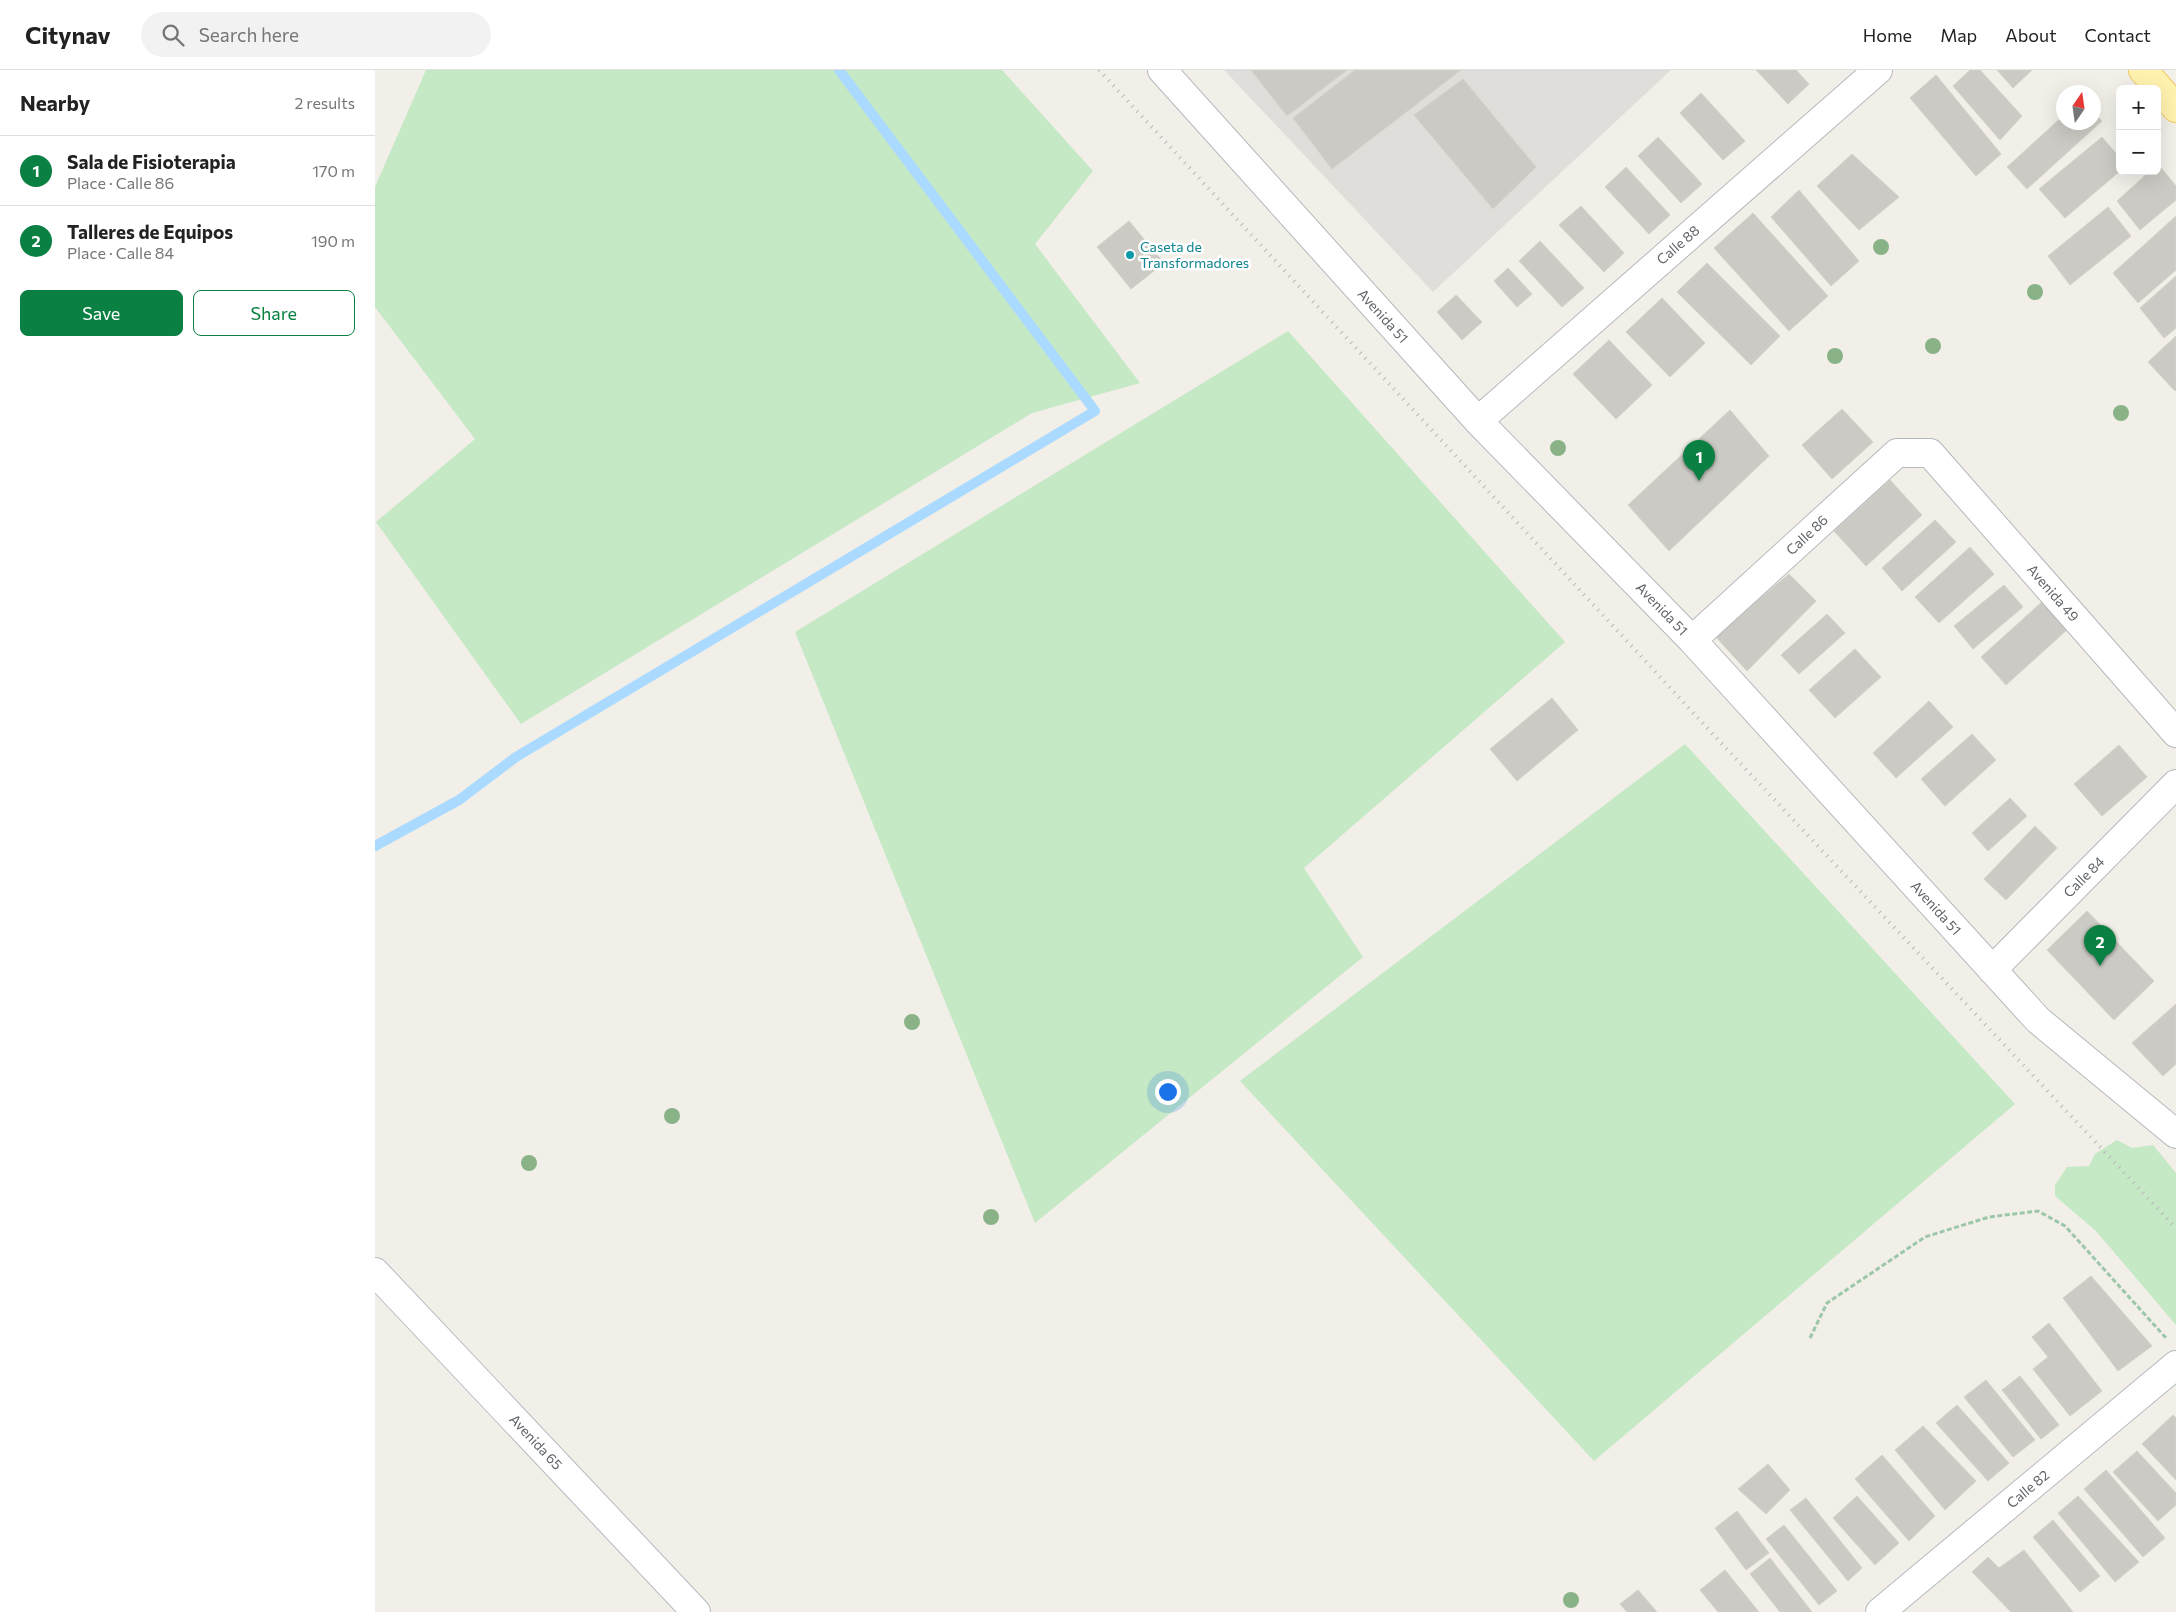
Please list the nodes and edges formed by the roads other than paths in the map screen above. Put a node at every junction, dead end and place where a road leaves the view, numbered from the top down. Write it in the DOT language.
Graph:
graph roads {
  1 [pos="1162,70"];
  2 [pos="1878,70"];
  3 [pos="2143,70"];
  4 [pos="2176,108"];
  5 [pos="1478,421"];
  6 [pos="1931,454"];
  7 [pos="1692,640"];
  8 [pos="2176,734"];
  9 [pos="2176,784"];
  10 [pos="1992,970"];
  11 [pos="2176,1134"];
  12 [pos="375,1272"];
  13 [pos="2173,1354"];
  14 [pos="697,1612"];
  15 [pos="1880,1612"];
  1 -- 5 [label="street, Avenida 51"];
  2 -- 5 [label="street, Calle 88"];
  3 -- 4 [label="main road"];
  5 -- 7 [label="street, Avenida 51"];
  6 -- 7 [label="street, Calle 86"];
  6 -- 8 [label="street, Avenida 49"];
  7 -- 10 [label="street, Avenida 51"];
  9 -- 10 [label="street, Calle 84"];
  10 -- 11 [label="street, Avenida 51"];
  12 -- 14 [label="street, Avenida 65"];
  13 -- 15 [label="street, Calle 82"];
}
